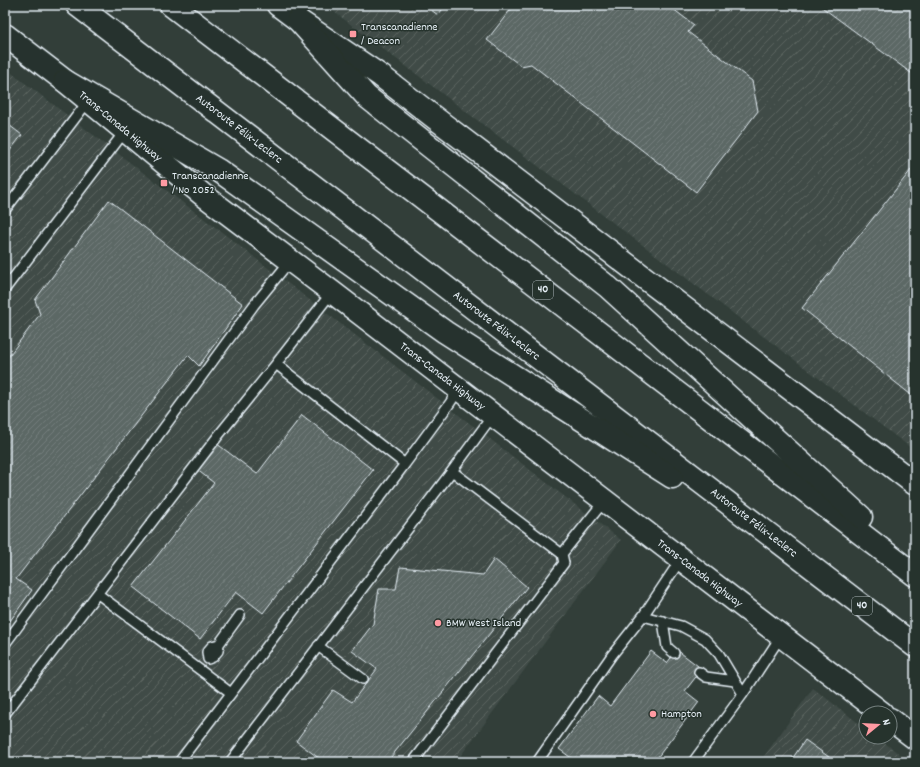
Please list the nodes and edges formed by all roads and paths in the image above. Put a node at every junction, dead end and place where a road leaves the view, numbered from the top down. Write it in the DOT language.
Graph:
graph roads {
  1 [pos="77,5"];
  2 [pos="171,5"];
  3 [pos="278,5"];
  4 [pos="298,20"];
  5 [pos="5,35"];
  6 [pos="65,81"];
  7 [pos="89,100"];
  8 [pos="125,131"];
  9 [pos="5,210"];
  10 [pos="290,261"];
  11 [pos="5,289"];
  12 [pos="332,292"];
  13 [pos="276,364"];
  14 [pos="459,389"];
  15 [pos="493,415"];
  16 [pos="405,464"];
  17 [pos="452,470"];
  18 [pos="915,484"];
  19 [pos="605,500"];
  20 [pos="562,554"];
  21 [pos="681,559"];
  22 [pos="809,565"];
  23 [pos="915,566"];
  24 [pos="915,575"];
  25 [pos="98,594"];
  26 [pos="240,615"];
  27 [pos="643,616"];
  28 [pos="663,621"];
  29 [pos="781,636"];
  30 [pos="5,644"];
  31 [pos="318,646"];
  32 [pos="915,646"];
  33 [pos="674,654"];
  34 [pos="200,670"];
  35 [pos="699,672"];
  36 [pos="363,679"];
  37 [pos="735,681"];
  38 [pos="231,693"];
  39 [pos="743,694"];
  40 [pos="872,705"];
  41 [pos="5,714"];
  42 [pos="898,725"];
  43 [pos="915,738"];
  44 [pos="179,762"];
  45 [pos="230,762"];
  46 [pos="414,762"];
  47 [pos="536,762"];
  48 [pos="693,762"];
  1 -- 22 [label="main road, Autoroute Félix-Leclerc / 40"];
  2 -- 24 [label="main road, 40"];
  3 -- 4 [label="main road"];
  4 -- 18 [label="main road"];
  4 -- 23 [label="main road"];
  5 -- 6 [label="main road, Trans-Canada Highway"];
  6 -- 7 [label="main road, Trans-Canada Highway"];
  6 -- 22 [label="main road"];
  7 -- 8 [label="main road, Trans-Canada Highway"];
  7 -- 9 [label="lane"];
  8 -- 10 [label="main road, Trans-Canada Highway"];
  8 -- 11 [label="lane"];
  10 -- 12 [label="main road, Trans-Canada Highway"];
  10 -- 30 [label="lane"];
  12 -- 13 [label="lane"];
  12 -- 14 [label="main road, Trans-Canada Highway"];
  13 -- 16 [label="lane"];
  13 -- 25 [label="lane"];
  14 -- 15 [label="main road, Trans-Canada Highway"];
  14 -- 16 [label="lane"];
  15 -- 17 [label="lane"];
  15 -- 19 [label="main road, Trans-Canada Highway"];
  16 -- 38 [label="lane"];
  17 -- 20 [label="lane"];
  17 -- 31 [label="lane"];
  19 -- 20 [label="lane"];
  19 -- 21 [label="main road, Trans-Canada Highway"];
  20 -- 46 [label="lane"];
  21 -- 27 [label="lane"];
  21 -- 29 [label="main road, Trans-Canada Highway"];
  22 -- 32 [label="main road, Autoroute Félix-Leclerc / 40"];
  25 -- 34 [label="lane"];
  25 -- 41 [label="lane"];
  26 -- 34 [label="lane"];
  27 -- 28 [label="lane"];
  27 -- 47 [label="lane"];
  28 -- 33 [label="lane"];
  28 -- 37 [label="lane"];
  29 -- 39 [label="lane"];
  29 -- 40 [label="main road, Trans-Canada Highway"];
  31 -- 36 [label="lane"];
  31 -- 45 [label="lane"];
  34 -- 38 [label="lane"];
  35 -- 37 [label="lane"];
  37 -- 39 [label="lane"];
  38 -- 44 [label="lane"];
  39 -- 48 [label="lane"];
  42 -- 43 [label="main road"];
}
